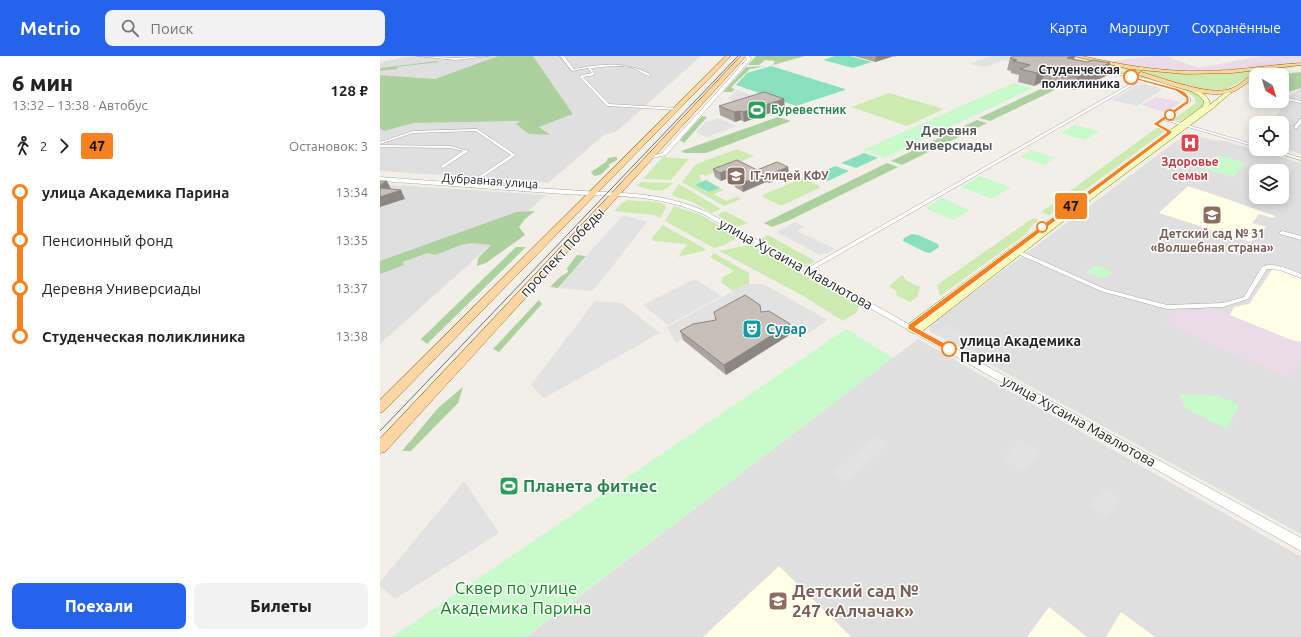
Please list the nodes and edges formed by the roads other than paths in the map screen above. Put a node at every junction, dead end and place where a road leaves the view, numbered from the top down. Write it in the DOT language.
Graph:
graph roads {
  1 [pos="419,56"];
  2 [pos="487,56"];
  3 [pos="562,56"];
  4 [pos="729,56"];
  5 [pos="746,56"];
  6 [pos="1067,56"];
  7 [pos="1076,56"];
  8 [pos="1301,65"];
  9 [pos="589,68"];
  10 [pos="1094,68"];
  11 [pos="1284,68"];
  12 [pos="649,75"];
  13 [pos="1249,79"];
  14 [pos="1140,80"];
  15 [pos="1185,86"];
  16 [pos="1232,90"];
  17 [pos="1289,99"];
  18 [pos="1301,102"];
  19 [pos="676,109"];
  20 [pos="1164,119"];
  21 [pos="1301,120"];
  22 [pos="1184,125"];
  23 [pos="1296,127"];
  24 [pos="1170,132"];
  25 [pos="380,144"];
  26 [pos="1249,144"];
  27 [pos="1289,156"];
  28 [pos="650,158"];
  29 [pos="1301,159"];
  30 [pos="443,167"];
  31 [pos="380,173"];
  32 [pos="380,179"];
  33 [pos="477,180"];
  34 [pos="513,182"];
  35 [pos="506,188"];
  36 [pos="596,191"];
  37 [pos="618,193"];
  38 [pos="1075,206"];
  39 [pos="1282,233"];
  40 [pos="1301,238"];
  41 [pos="1016,251"];
  42 [pos="808,270"];
  43 [pos="1301,276"];
  44 [pos="914,329"];
  45 [pos="380,408"];
  46 [pos="380,448"];
  47 [pos="1301,545"];
  1 -- 2 [label="street"];
  3 -- 9 [label="street"];
  4 -- 19 [label="main road, проспект Победы"];
  5 -- 28 [label="main road, проспект Победы"];
  5 -- 28 [label="street"];
  6 -- 15 [label="main road"];
  7 -- 8 [label="main road"];
  8 -- 11 [label="main road"];
  9 -- 12 [label="street"];
  9 -- 19 [label="street"];
  10 -- 14 [label="street"];
  13 -- 16 [label="main road"];
  14 -- 20 [label="street"];
  14 -- 42 [label="street"];
  15 -- 16 [label="main road"];
  15 -- 22 [label="main road"];
  16 -- 22 [label="main road"];
  17 -- 18 [label="street"];
  19 -- 36 [label="main road, проспект Победы"];
  20 -- 22 [label="street"];
  20 -- 24 [label="street"];
  21 -- 23 [label="street"];
  22 -- 24 [label="main road"];
  22 -- 26 [label="street"];
  22 -- 38 [label="main road"];
  24 -- 38 [label="main road"];
  25 -- 30 [label="street"];
  25 -- 33 [label="street"];
  27 -- 29 [label="street"];
  28 -- 37 [label="main road, проспект Победы"];
  31 -- 33 [label="street, Дубравная улица"];
  32 -- 35 [label="street, Дубравная улица"];
  33 -- 34 [label="street, Дубравная улица"];
  34 -- 35 [label="street"];
  34 -- 36 [label="street, Дубравная улица"];
  35 -- 36 [label="street, Дубравная улица"];
  36 -- 37 [label="street, улица Хусаина Мавлютова"];
  36 -- 45 [label="main road, проспект Победы"];
  37 -- 42 [label="street, улица Хусаина Мавлютова"];
  37 -- 46 [label="main road, проспект Победы"];
  38 -- 41 [label="main road"];
  39 -- 40 [label="street"];
  41 -- 43 [label="street"];
  41 -- 44 [label="main road"];
  42 -- 44 [label="street, улица Хусаина Мавлютова"];
  44 -- 47 [label="street, улица Хусаина Мавлютова"];
}
